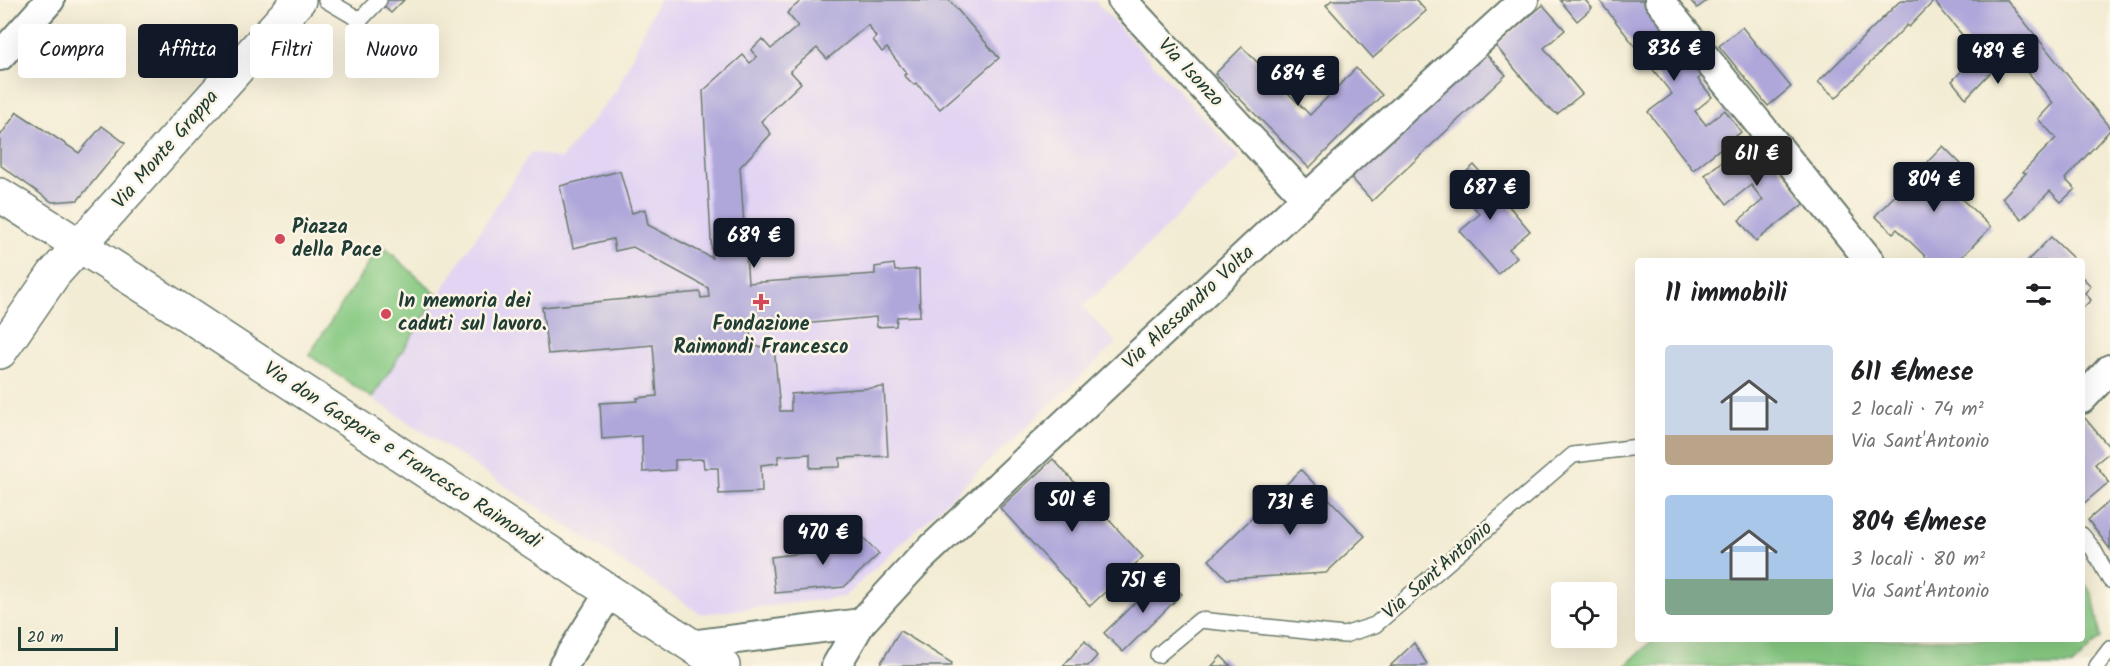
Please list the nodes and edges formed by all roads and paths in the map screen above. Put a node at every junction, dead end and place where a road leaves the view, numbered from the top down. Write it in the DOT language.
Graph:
graph roads {
  1 [pos="50,0"];
  2 [pos="299,0"];
  3 [pos="326,0"];
  4 [pos="379,0"];
  5 [pos="1122,0"];
  6 [pos="1524,0"];
  7 [pos="1659,0"];
  8 [pos="0,56"];
  9 [pos="0,195"];
  10 [pos="1306,198"];
  11 [pos="81,247"];
  12 [pos="1868,258"];
  13 [pos="0,352"];
  14 [pos="2110,369"];
  15 [pos="2085,396"];
  16 [pos="1635,447"];
  17 [pos="2085,539"];
  18 [pos="2110,580"];
  19 [pos="610,592"];
  20 [pos="861,623"];
  21 [pos="690,645"];
  22 [pos="2110,649"];
  23 [pos="1158,655"];
  24 [pos="563,666"];
  25 [pos="723,666"];
  26 [pos="836,666"];
  27 [pos="2097,666"];
  1 -- 8 [label="street"];
  2 -- 11 [label="street, Via Monte Grappa"];
  3 -- 4 [label="lane"];
  5 -- 10 [label="street, Via Isonzo"];
  6 -- 10 [label="street, Via Alessandro Volta"];
  7 -- 12 [label="street"];
  9 -- 11 [label="street, Via don Gaspare e Francesco Raimondi"];
  10 -- 20 [label="street, Via Alessandro Volta"];
  11 -- 13 [label="street, Via Monte Grappa"];
  11 -- 19 [label="street, Via don Gaspare e Francesco Raimondi"];
  14 -- 15 [label="street"];
  16 -- 23 [label="lane, Via Sant'Antonio"];
  17 -- 18 [label="lane"];
  19 -- 21 [label="street, Via don Gaspare e Francesco Raimondi"];
  19 -- 24 [label="street"];
  20 -- 21 [label="street"];
  20 -- 26 [label="street, Via Alessandro Volta"];
  21 -- 25 [label="street, Via don Gaspare e Francesco Raimondi"];
  22 -- 27 [label="lane"];
}
